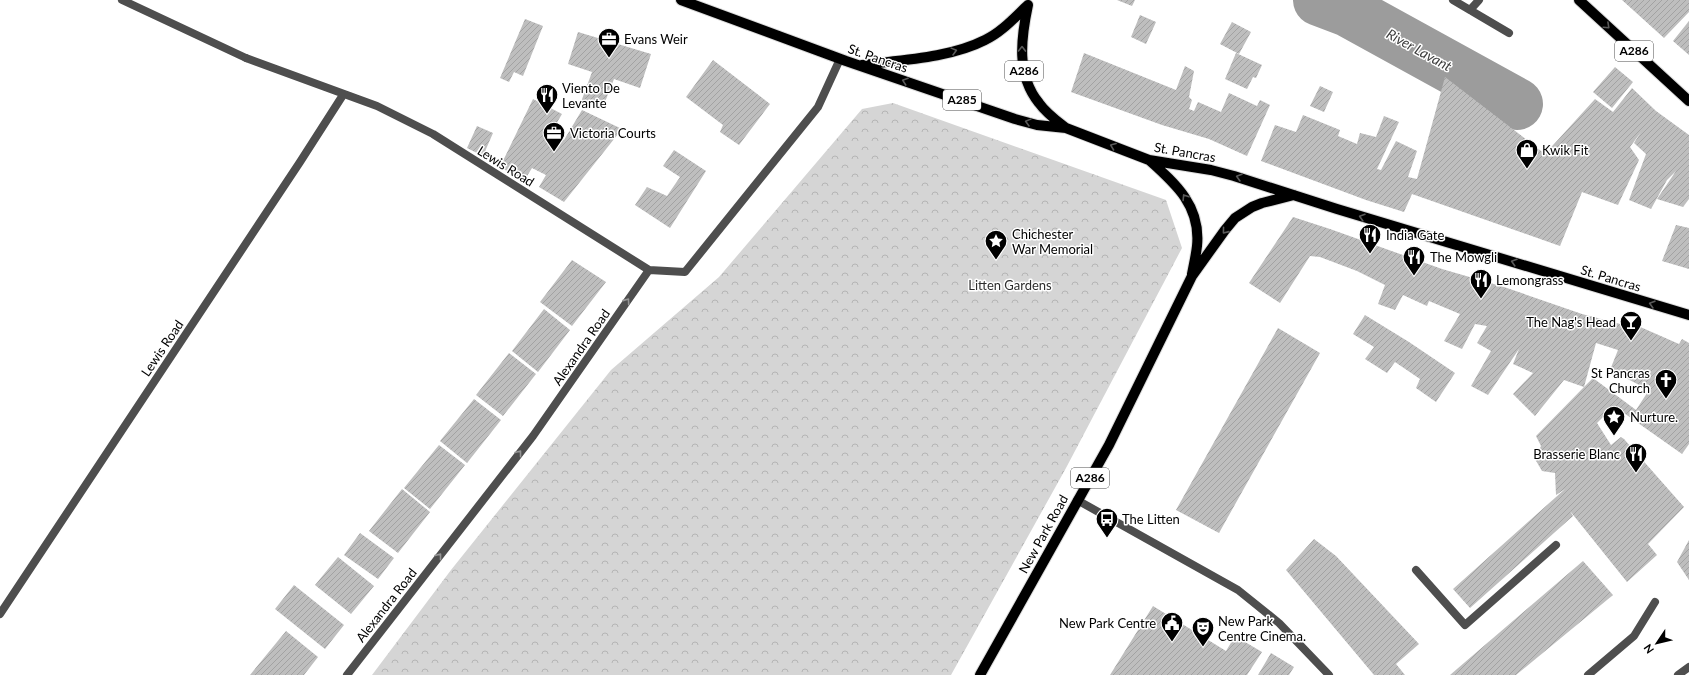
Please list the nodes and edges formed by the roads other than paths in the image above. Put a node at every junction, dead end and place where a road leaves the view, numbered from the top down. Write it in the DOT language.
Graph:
graph roads {
  1 [pos="122,0"];
  2 [pos="681,0"];
  3 [pos="1453,0"];
  4 [pos="1479,0"];
  5 [pos="1579,0"];
  6 [pos="1029,2"];
  7 [pos="1470,10"];
  8 [pos="1509,33"];
  9 [pos="840,59"];
  10 [pos="860,66"];
  11 [pos="343,95"];
  12 [pos="1689,101"];
  13 [pos="1066,128"];
  14 [pos="1149,160"];
  15 [pos="1294,195"];
  16 [pos="649,270"];
  17 [pos="1192,276"];
  18 [pos="1689,315"];
  19 [pos="1077,500"];
  20 [pos="1556,545"];
  21 [pos="1416,570"];
  22 [pos="1655,602"];
  23 [pos="0,614"];
  24 [pos="1688,669"];
  25 [pos="347,675"];
  26 [pos="980,675"];
  27 [pos="1329,675"];
  28 [pos="1588,675"];
  29 [pos="1678,675"];
  1 -- 11 [label="street, Lewis Road"];
  2 -- 9 [label="main road, St. Pancras / A285"];
  3 -- 7 [label="street"];
  4 -- 7 [label="street"];
  5 -- 12 [label="main road, A286, one-way"];
  10 -- 6 [label="main road, A285, one-way"];
  13 -- 6 [label="main road, A286, one-way"];
  7 -- 8 [label="street"];
  9 -- 10 [label="main road, St. Pancras / A285"];
  9 -- 16 [label="street"];
  13 -- 10 [label="main road, St. Pancras / A285, one-way"];
  11 -- 16 [label="street, Lewis Road"];
  11 -- 23 [label="street, Lewis Road"];
  14 -- 13 [label="main road, St. Pancras / A286, one-way"];
  15 -- 14 [label="main road, St. Pancras / A286, one-way"];
  17 -- 14 [label="main road, New Park Road / A286, one-way"];
  15 -- 17 [label="main road, New Park Road / A286, one-way"];
  18 -- 15 [label="main road, St. Pancras / A286, one-way"];
  25 -- 16 [label="street, Alexandra Road, one-way"];
  17 -- 19 [label="main road, New Park Road / A286"];
  19 -- 26 [label="main road, New Park Road / A286"];
  19 -- 27 [label="street"];
  20 -- 21 [label="street"];
  22 -- 28 [label="street"];
  24 -- 29 [label="street"];
}
